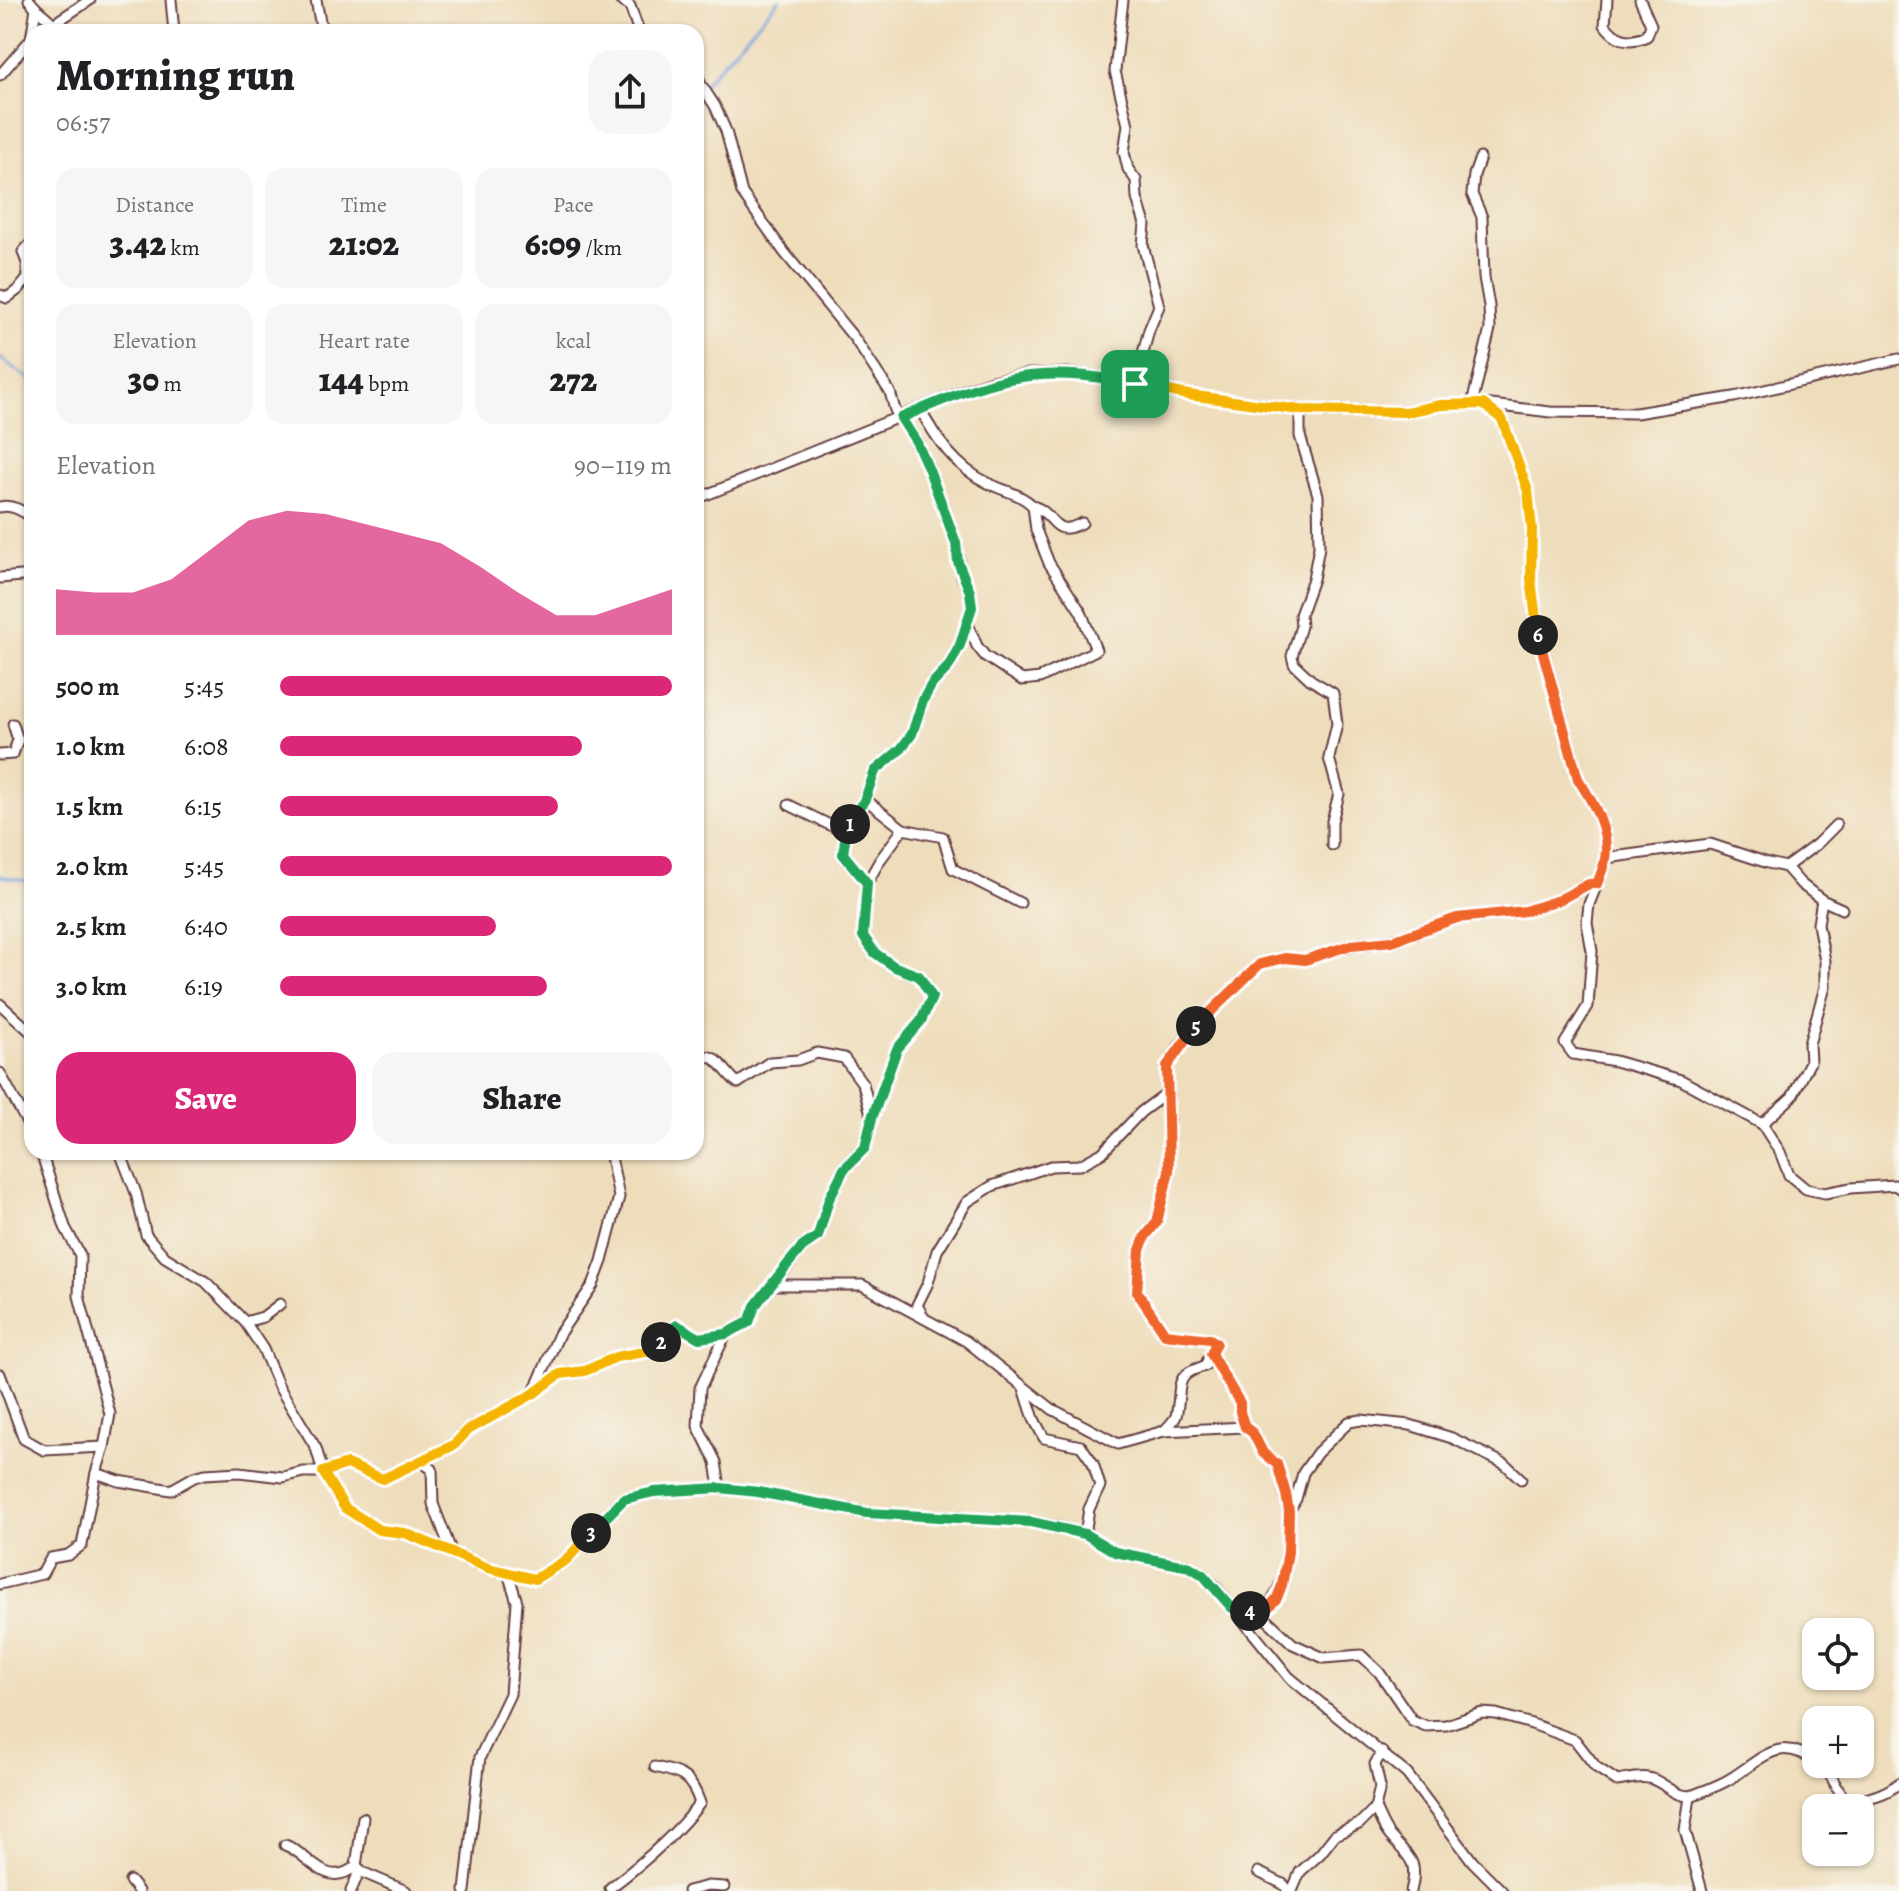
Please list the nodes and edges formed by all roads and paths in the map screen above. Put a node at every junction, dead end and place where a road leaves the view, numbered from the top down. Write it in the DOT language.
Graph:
graph roads {
  1 [pos="90,0"];
  2 [pos="171,0"];
  3 [pos="316,0"];
  4 [pos="620,0"];
  5 [pos="1123,0"];
  6 [pos="1607,0"];
  7 [pos="1640,0"];
  8 [pos="32,4"];
  9 [pos="53,23"];
  10 [pos="31,24"];
  11 [pos="173,24"];
  12 [pos="320,24"];
  13 [pos="636,24"];
  14 [pos="24,47"];
  15 [pos="0,75"];
  16 [pos="704,89"];
  17 [pos="1480,158"];
  18 [pos="24,283"];
  19 [pos="0,295"];
  20 [pos="1899,359"];
  21 [pos="1135,384"];
  22 [pos="1478,404"];
  23 [pos="920,409"];
  24 [pos="1300,410"];
  25 [pos="901,418"];
  26 [pos="704,496"];
  27 [pos="1033,506"];
  28 [pos="0,507"];
  29 [pos="24,511"];
  30 [pos="1082,523"];
  31 [pos="24,576"];
  32 [pos="0,578"];
  33 [pos="968,624"];
  34 [pos="13,724"];
  35 [pos="0,755"];
  36 [pos="865,799"];
  37 [pos="789,805"];
  38 [pos="1836,825"];
  39 [pos="903,829"];
  40 [pos="846,833"];
  41 [pos="1332,845"];
  42 [pos="1606,858"];
  43 [pos="1786,867"];
  44 [pos="867,883"];
  45 [pos="1597,884"];
  46 [pos="1020,903"];
  47 [pos="1821,904"];
  48 [pos="1839,908"];
  49 [pos="0,1004"];
  50 [pos="24,1026"];
  51 [pos="704,1055"];
  52 [pos="0,1073"];
  53 [pos="1168,1092"];
  54 [pos="24,1117"];
  55 [pos="872,1118"];
  56 [pos="1762,1124"];
  57 [pos="44,1160"];
  58 [pos="123,1160"];
  59 [pos="612,1160"];
  60 [pos="1899,1188"];
  61 [pos="773,1285"];
  62 [pos="280,1304"];
  63 [pos="925,1321"];
  64 [pos="245,1322"];
  65 [pos="726,1334"];
  66 [pos="1211,1354"];
  67 [pos="0,1374"];
  68 [pos="1024,1388"];
  69 [pos="533,1394"];
  70 [pos="1245,1427"];
  71 [pos="1164,1431"];
  72 [pos="104,1447"];
  73 [pos="420,1461"];
  74 [pos="323,1472"];
  75 [pos="96,1473"];
  76 [pos="1521,1479"];
  77 [pos="720,1488"];
  78 [pos="1289,1511"];
  79 [pos="1085,1534"];
  80 [pos="452,1553"];
  81 [pos="508,1573"];
  82 [pos="0,1584"];
  83 [pos="1232,1608"];
  84 [pos="1262,1615"];
  85 [pos="1382,1752"];
  86 [pos="1802,1754"];
  87 [pos="655,1767"];
  88 [pos="1832,1778"];
  89 [pos="1899,1783"];
  90 [pos="1690,1797"];
  91 [pos="1375,1808"];
  92 [pos="363,1818"];
  93 [pos="285,1845"];
  94 [pos="356,1866"];
  95 [pos="1258,1872"];
  96 [pos="130,1881"];
  97 [pos="724,1887"];
  98 [pos="610,1890"];
  99 [pos="138,1891"];
  100 [pos="351,1891"];
  101 [pos="406,1891"];
  102 [pos="465,1891"];
  103 [pos="688,1891"];
  104 [pos="1290,1891"];
  105 [pos="1411,1891"];
  106 [pos="1502,1891"];
  107 [pos="1702,1891"];
  1 -- 9 [label="street"];
  2 -- 11 [label="street"];
  3 -- 12 [label="street"];
  4 -- 13 [label="street"];
  5 -- 21 [label="street"];
  6 -- 7 [label="street"];
  8 -- 9 [label="street"];
  8 -- 10 [label="street"];
  14 -- 15 [label="street"];
  16 -- 25 [label="street"];
  17 -- 22 [label="street"];
  18 -- 19 [label="street"];
  20 -- 22 [label="street"];
  21 -- 23 [label="street"];
  21 -- 24 [label="street"];
  22 -- 24 [label="street"];
  22 -- 42 [label="street"];
  23 -- 25 [label="street"];
  23 -- 27 [label="street"];
  24 -- 41 [label="street"];
  25 -- 26 [label="street"];
  25 -- 33 [label="street"];
  27 -- 30 [label="street"];
  27 -- 33 [label="street"];
  28 -- 29 [label="street"];
  31 -- 32 [label="street"];
  33 -- 36 [label="street"];
  34 -- 35 [label="street"];
  36 -- 39 [label="street"];
  36 -- 40 [label="street"];
  37 -- 40 [label="street"];
  38 -- 43 [label="street"];
  39 -- 44 [label="street"];
  39 -- 46 [label="street"];
  40 -- 44 [label="street"];
  42 -- 43 [label="street"];
  42 -- 45 [label="street"];
  43 -- 47 [label="street"];
  44 -- 55 [label="street"];
  45 -- 53 [label="street"];
  45 -- 56 [label="street"];
  47 -- 48 [label="street"];
  47 -- 56 [label="street"];
  49 -- 50 [label="street"];
  51 -- 55 [label="street"];
  52 -- 54 [label="street"];
  53 -- 63 [label="street"];
  53 -- 66 [label="street"];
  55 -- 61 [label="street"];
  56 -- 60 [label="street"];
  57 -- 72 [label="street"];
  58 -- 64 [label="street"];
  59 -- 69 [label="street"];
  61 -- 63 [label="street"];
  61 -- 65 [label="street"];
  62 -- 64 [label="street"];
  63 -- 68 [label="street"];
  64 -- 74 [label="street"];
  65 -- 69 [label="street"];
  65 -- 77 [label="street"];
  66 -- 70 [label="street"];
  66 -- 71 [label="street"];
  67 -- 72 [label="street"];
  68 -- 71 [label="street"];
  68 -- 79 [label="street"];
  69 -- 73 [label="street"];
  70 -- 71 [label="street"];
  70 -- 78 [label="street"];
  72 -- 75 [label="street"];
  73 -- 74 [label="street"];
  73 -- 80 [label="street"];
  74 -- 75 [label="street"];
  74 -- 80 [label="street"];
  75 -- 82 [label="street"];
  76 -- 78 [label="street"];
  77 -- 79 [label="street"];
  77 -- 81 [label="street"];
  78 -- 84 [label="street"];
  79 -- 83 [label="street"];
  80 -- 81 [label="street"];
  81 -- 102 [label="street"];
  83 -- 84 [label="street"];
  83 -- 85 [label="street"];
  84 -- 90 [label="street"];
  85 -- 91 [label="street"];
  85 -- 106 [label="street"];
  86 -- 90 [label="street"];
  87 -- 98 [label="street"];
  88 -- 89 [label="street"];
  90 -- 107 [label="street"];
  91 -- 104 [label="street"];
  91 -- 105 [label="street"];
  92 -- 94 [label="street"];
  93 -- 94 [label="street"];
  94 -- 100 [label="street"];
  94 -- 101 [label="street"];
  95 -- 104 [label="street"];
  96 -- 99 [label="street"];
  97 -- 103 [label="street"];
}
